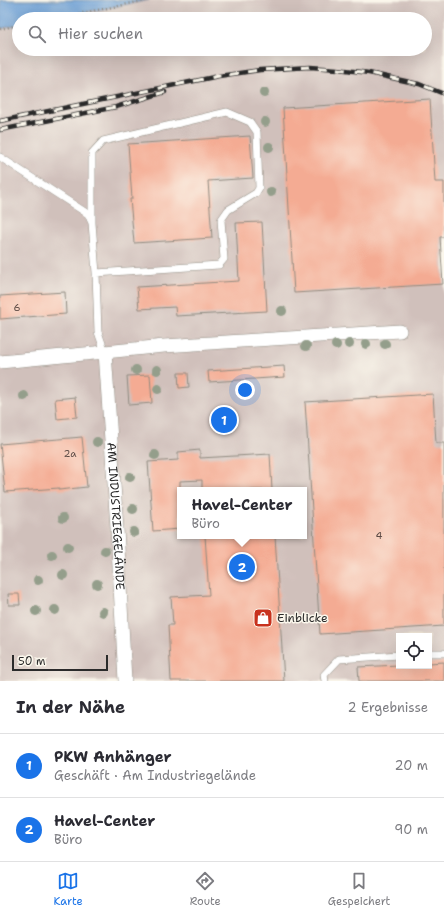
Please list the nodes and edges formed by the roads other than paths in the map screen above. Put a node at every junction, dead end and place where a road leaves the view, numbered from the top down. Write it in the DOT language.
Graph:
graph roads {
  1 [pos="0,157"];
  2 [pos="92,223"];
  3 [pos="96,273"];
  4 [pos="400,331"];
  5 [pos="105,352"];
  6 [pos="0,362"];
  7 [pos="444,652"];
  8 [pos="432,654"];
  9 [pos="396,655"];
  10 [pos="125,681"];
  11 [pos="325,681"];
  1 -- 2 [label="lane"];
  2 -- 3 [label="lane"];
  2 -- 3 [label="lane"];
  3 -- 5 [label="lane"];
  4 -- 5 [label="street"];
  5 -- 6 [label="street"];
  5 -- 10 [label="street, AM INDUSTRIEGELÄNDE"];
  7 -- 8 [label="lane"];
  9 -- 11 [label="lane"];
}
